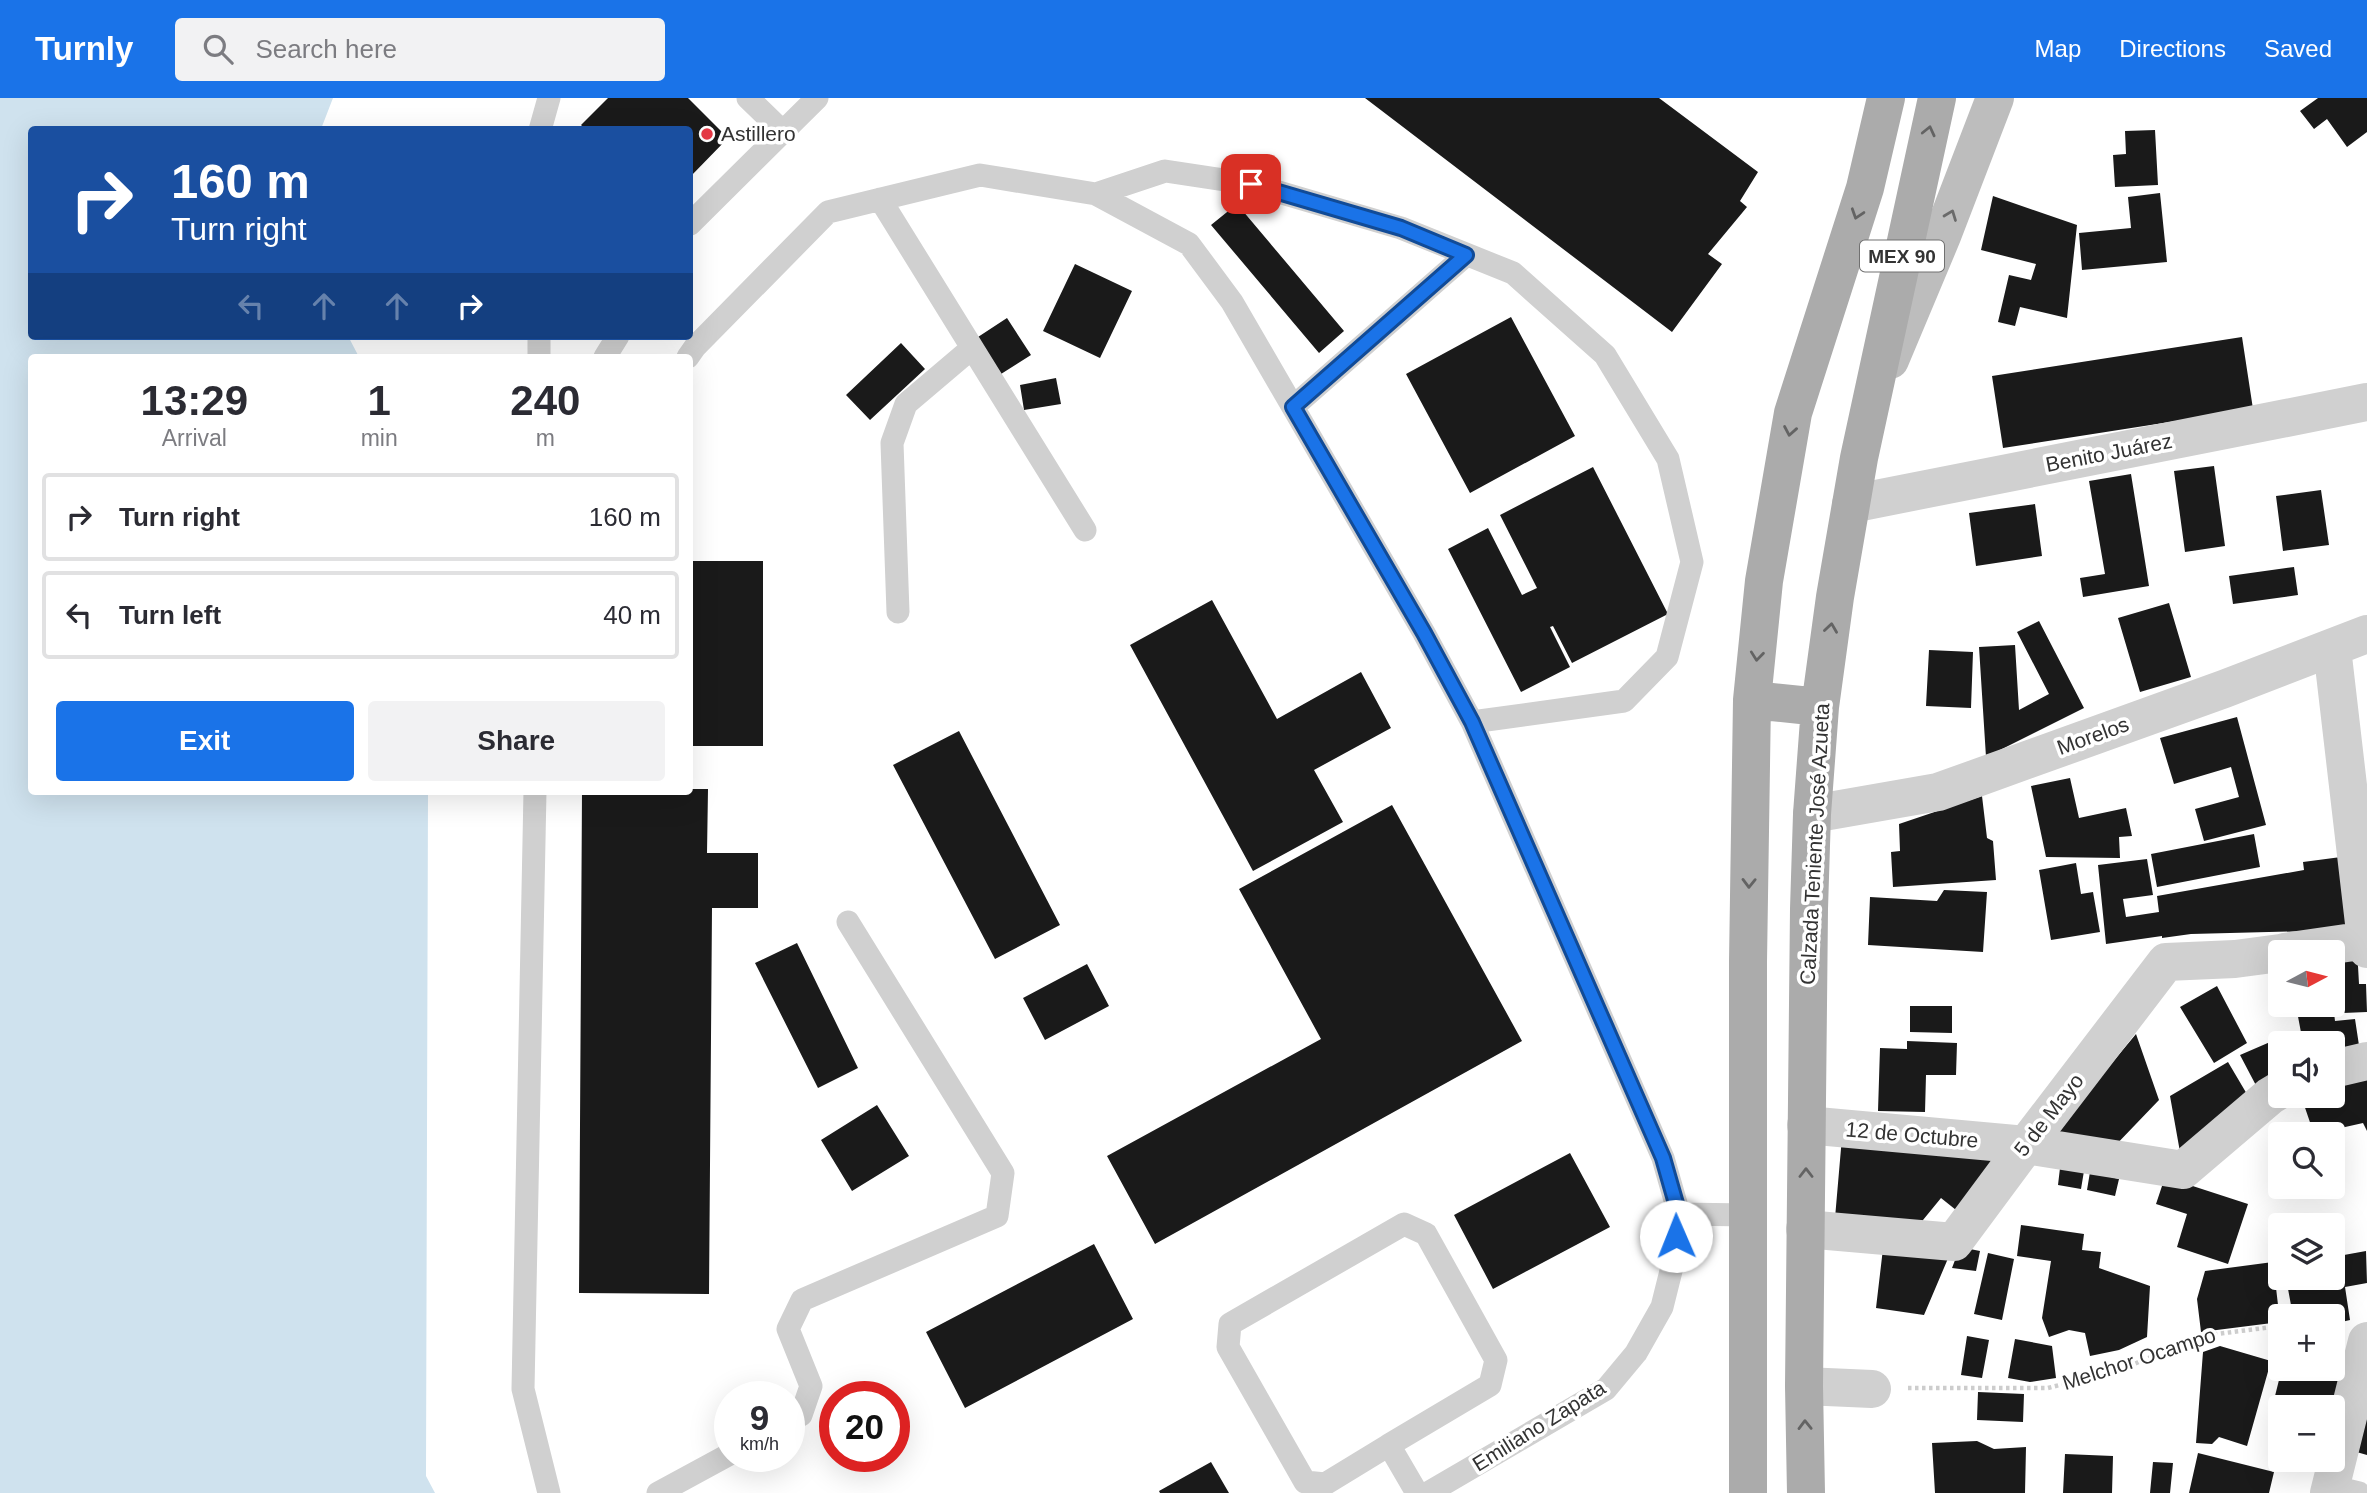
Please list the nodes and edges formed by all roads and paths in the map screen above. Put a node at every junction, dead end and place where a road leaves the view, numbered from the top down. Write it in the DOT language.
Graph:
graph roads {
  1 [pos="549,98"];
  2 [pos="748,98"];
  3 [pos="817,98"];
  4 [pos="1881,98"];
  5 [pos="1886,98"];
  6 [pos="1937,98"];
  7 [pos="1995,98"];
  8 [pos="541,126"];
  9 [pos="783,132"];
  10 [pos="1875,148"];
  11 [pos="1096,194"];
  12 [pos="880,199"];
  13 [pos="693,222"];
  14 [pos="1466,255"];
  15 [pos="972,348"];
  16 [pos="690,354"];
  17 [pos="2367,402"];
  18 [pos="1293,407"];
  19 [pos="1868,413"];
  20 [pos="1851,504"];
  21 [pos="1085,530"];
  22 [pos="898,612"];
  23 [pos="2367,634"];
  24 [pos="2332,648"];
  25 [pos="1752,700"];
  26 [pos="1820,707"];
  27 [pos="1472,722"];
  28 [pos="535,795"];
  29 [pos="1812,814"];
  30 [pos="848,922"];
  31 [pos="2367,943"];
  32 [pos="2345,945"];
  33 [pos="2268,954"];
  34 [pos="2367,1060"];
  35 [pos="2345,1066"];
  36 [pos="2268,1098"];
  37 [pos="1806,1125"];
  38 [pos="2026,1145"];
  39 [pos="1679,1214"];
  40 [pos="1749,1215"];
  41 [pos="1805,1229"];
  42 [pos="2268,1328"];
  43 [pos="2365,1355"];
  44 [pos="1804,1386"];
  45 [pos="1872,1389"];
  46 [pos="805,1403"];
  47 [pos="1389,1445"];
  48 [pos="714,1463"];
  49 [pos="2340,1491"];
  50 [pos="549,1493"];
  51 [pos="658,1493"];
  52 [pos="1417,1493"];
  53 [pos="1428,1493"];
  54 [pos="1748,1493"];
  55 [pos="1806,1493"];
  1 -- 8 [label="lane"];
  2 -- 9 [label="lane"];
  3 -- 9 [label="lane"];
  4 -- 10 [label="main road"];
  5 -- 10 [label="main road"];
  19 -- 6 [label="main road, MEX 90, one-way"];
  19 -- 7 [label="main road, Calzada Teniente José Azueta, one-way"];
  9 -- 13 [label="lane"];
  10 -- 25 [label="main road, one-way"];
  11 -- 12 [label="lane"];
  11 -- 14 [label="lane"];
  11 -- 18 [label="lane"];
  12 -- 15 [label="lane"];
  12 -- 16 [label="lane"];
  14 -- 18 [label="lane"];
  14 -- 27 [label="lane"];
  15 -- 21 [label="lane"];
  15 -- 22 [label="lane"];
  17 -- 20 [label="street, Benito Juárez"];
  18 -- 27 [label="lane"];
  19 -- 20 [label="main road, Calzada Teniente José Azueta"];
  26 -- 20 [label="main road, Calzada Teniente José Azueta, one-way"];
  23 -- 24 [label="street, Morelos"];
  24 -- 29 [label="street, Morelos"];
  24 -- 31 [label="street"];
  25 -- 26 [label="main road"];
  25 -- 40 [label="main road, one-way"];
  26 -- 29 [label="main road, Calzada Teniente José Azueta"];
  27 -- 39 [label="lane"];
  28 -- 50 [label="lane"];
  29 -- 37 [label="main road, Calzada Teniente José Azueta"];
  30 -- 46 [label="lane"];
  31 -- 32 [label="street, 5 de Mayo"];
  33 -- 38 [label="street, 5 de Mayo"];
  34 -- 35 [label="street"];
  36 -- 38 [label="street, 12 de Octubre"];
  37 -- 38 [label="street, 12 de Octubre"];
  41 -- 37 [label="main road, Calzada Teniente José Azueta, one-way"];
  38 -- 41 [label="street, 5 de Mayo"];
  39 -- 40 [label="lane"];
  39 -- 53 [label="lane, Emiliano Zapata"];
  40 -- 54 [label="main road"];
  41 -- 44 [label="main road, Calzada Teniente José Azueta"];
  42 -- 45 [label="path, Melchor Ocampo"];
  43 -- 49 [label="street"];
  44 -- 45 [label="street"];
  55 -- 44 [label="main road, Calzada Teniente José Azueta, one-way"];
  47 -- 47 [label="lane"];
  47 -- 52 [label="lane"];
  48 -- 51 [label="lane"];
}
